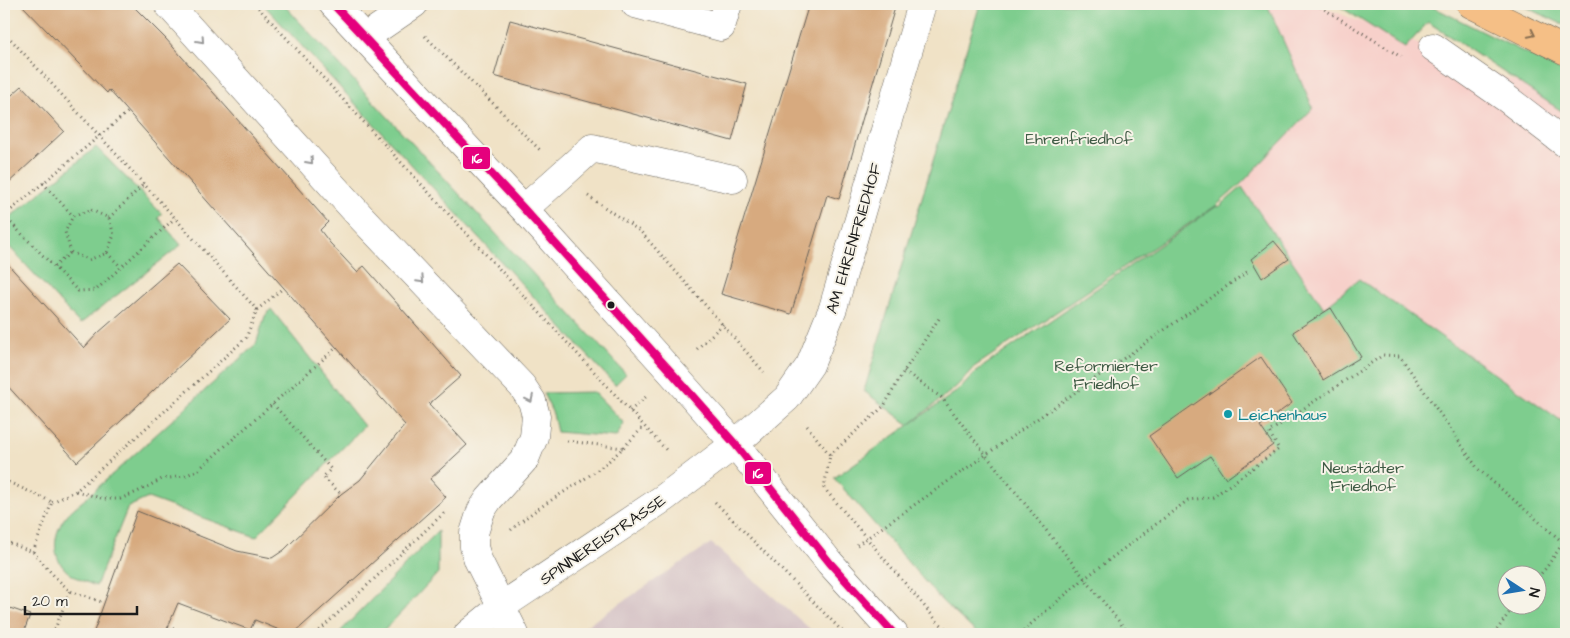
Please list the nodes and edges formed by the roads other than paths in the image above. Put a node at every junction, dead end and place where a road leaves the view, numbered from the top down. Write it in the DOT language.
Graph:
graph roads {
  1 [pos="168,4"];
  2 [pos="333,4"];
  3 [pos="635,4"];
  4 [pos="728,4"];
  5 [pos="922,4"];
  6 [pos="1471,4"];
  7 [pos="408,8"];
  8 [pos="364,38"];
  9 [pos="1433,47"];
  10 [pos="1566,51"];
  11 [pos="1566,144"];
  12 [pos="733,179"];
  13 [pos="524,208"];
  14 [pos="735,444"];
  15 [pos="502,606"];
  16 [pos="468,634"];
  17 [pos="515,634"];
  18 [pos="894,634"];
  1 -- 15 [label="street, one-way"];
  2 -- 8 [label="street"];
  3 -- 4 [label="street"];
  5 -- 14 [label="street, AM EHRENFRIEDHOF"];
  6 -- 10 [label="main road, one-way"];
  7 -- 8 [label="street"];
  8 -- 13 [label="street"];
  9 -- 11 [label="street"];
  12 -- 13 [label="street"];
  13 -- 14 [label="street"];
  14 -- 15 [label="street, SPINNEREISTRASSE"];
  14 -- 18 [label="street"];
  15 -- 16 [label="street, SPINNEREISTRASSE"];
  15 -- 17 [label="street"];
}
